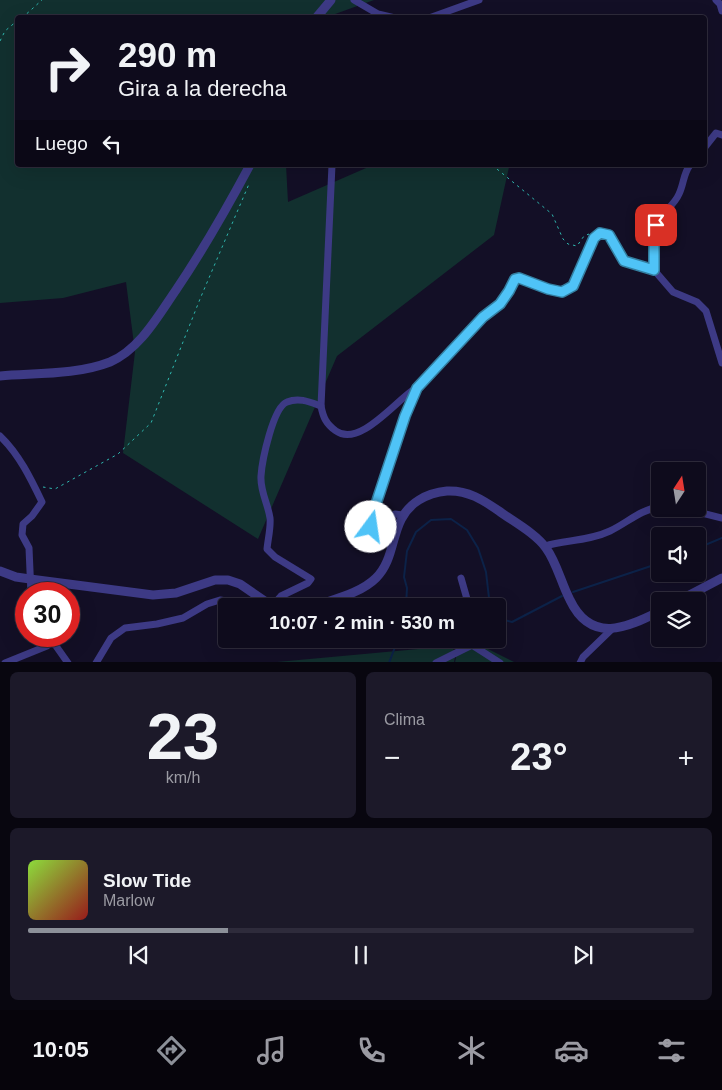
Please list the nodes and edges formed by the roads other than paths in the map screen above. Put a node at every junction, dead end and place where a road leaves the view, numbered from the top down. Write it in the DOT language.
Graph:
graph roads {
  1 [pos="331,0"];
  2 [pos="354,0"];
  3 [pos="479,0"];
  4 [pos="716,0"];
  5 [pos="722,11"];
  6 [pos="318,15"];
  7 [pos="382,15"];
  8 [pos="437,15"];
  9 [pos="722,135"];
  10 [pos="707,144"];
  11 [pos="249,167"];
  12 [pos="332,167"];
  13 [pos="689,167"];
  14 [pos="654,270"];
  15 [pos="722,363"];
  16 [pos="0,376"];
  17 [pos="417,388"];
  18 [pos="321,406"];
  19 [pos="0,436"];
  20 [pos="651,509"];
  21 [pos="706,514"];
  22 [pos="402,515"];
  23 [pos="722,518"];
  24 [pos="545,546"];
  25 [pos="0,571"];
  26 [pos="461,578"];
  27 [pos="722,578"];
  28 [pos="30,579"];
  29 [pos="30,582"];
  30 [pos="695,592"];
  31 [pos="260,598"];
  32 [pos="279,598"];
  33 [pos="336,598"];
  34 [pos="467,598"];
  35 [pos="218,601"];
  36 [pos="651,616"];
  37 [pos="612,629"];
  38 [pos="44,647"];
  39 [pos="57,647"];
  40 [pos="461,648"];
  41 [pos="480,648"];
  42 [pos="5,662"];
  43 [pos="68,662"];
  44 [pos="96,662"];
  45 [pos="436,662"];
  46 [pos="500,662"];
  47 [pos="580,662"];
  1 -- 6 [label="street"];
  2 -- 7 [label="street"];
  3 -- 8 [label="street"];
  4 -- 5 [label="street"];
  9 -- 10 [label="street"];
  11 -- 16 [label="street"];
  12 -- 18 [label="street"];
  13 -- 14 [label="street"];
  14 -- 15 [label="street"];
  14 -- 17 [label="street"];
  17 -- 18 [label="street"];
  17 -- 22 [label="street"];
  18 -- 32 [label="street"];
  19 -- 28 [label="street"];
  20 -- 24 [label="street"];
  21 -- 23 [label="street"];
  22 -- 24 [label="street"];
  22 -- 33 [label="street"];
  24 -- 37 [label="street"];
  25 -- 28 [label="street"];
  26 -- 34 [label="street"];
  27 -- 30 [label="street"];
  28 -- 29 [label="street"];
  28 -- 31 [label="street"];
  35 -- 44 [label="street"];
  36 -- 37 [label="street"];
  37 -- 47 [label="street"];
  38 -- 42 [label="street"];
  39 -- 43 [label="street"];
  40 -- 45 [label="street"];
  41 -- 46 [label="street"];
}
